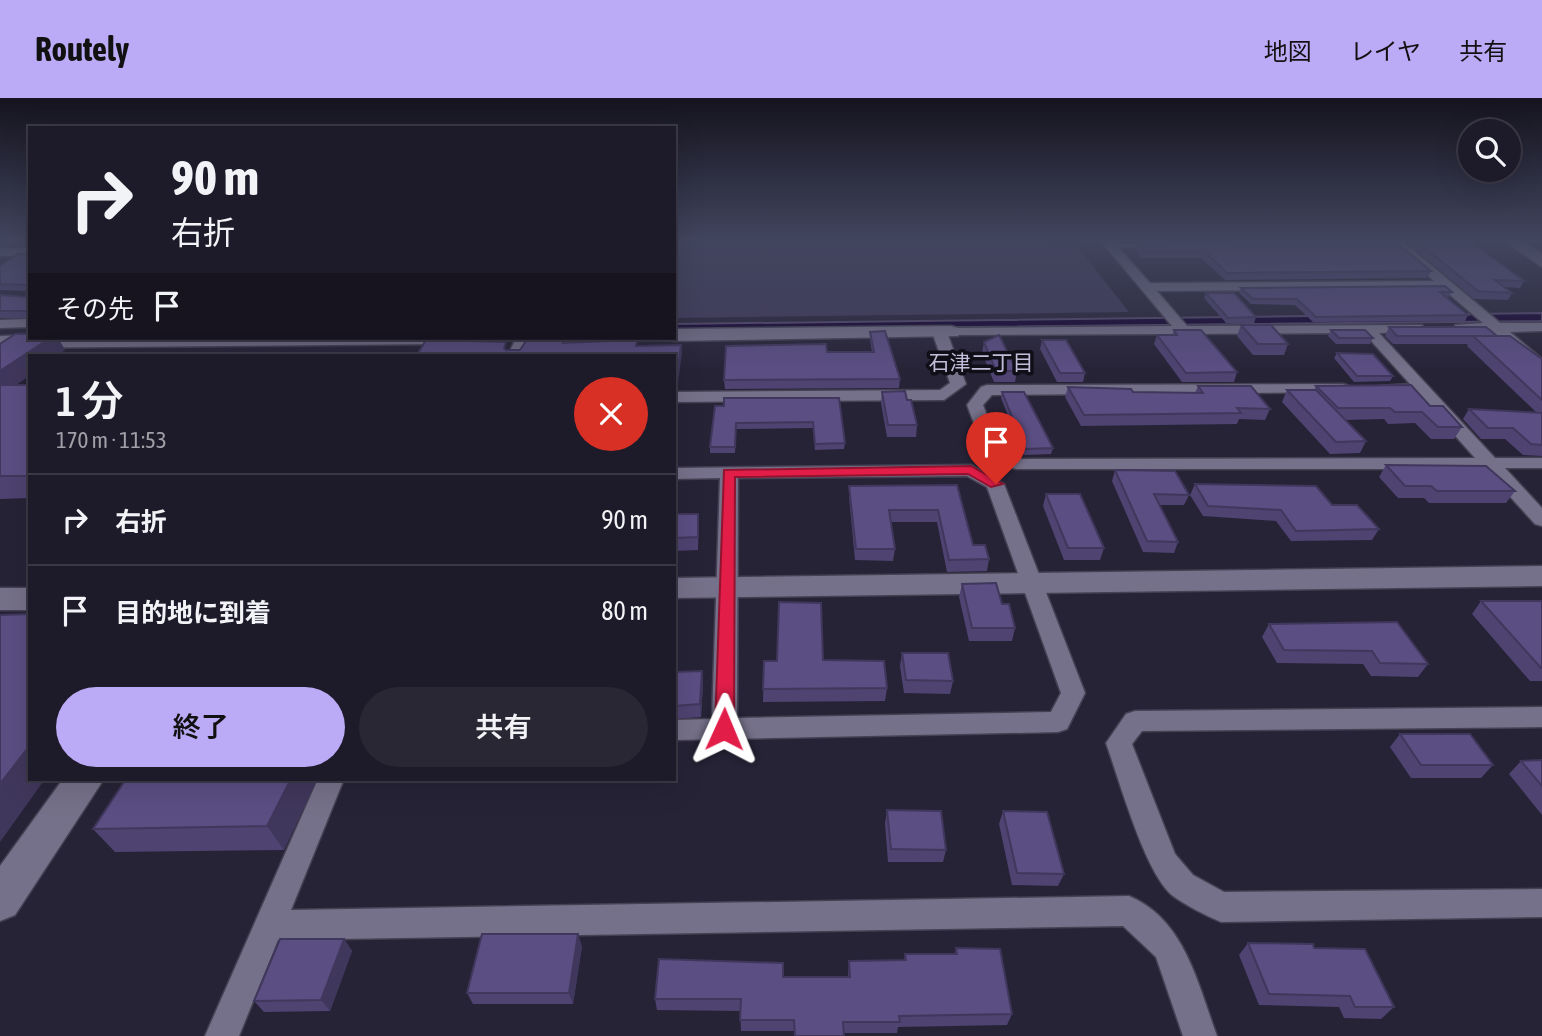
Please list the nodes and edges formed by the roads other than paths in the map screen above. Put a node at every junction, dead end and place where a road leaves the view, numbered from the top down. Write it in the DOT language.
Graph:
graph roads {
  1 [pos="1143,284"];
  2 [pos="1443,285"];
  3 [pos="1146,287"];
  4 [pos="28,324"];
  5 [pos="1492,325"];
  6 [pos="1542,327"];
  7 [pos="950,328"];
  8 [pos="1182,328"];
  9 [pos="1368,329"];
  10 [pos="676,335"];
  11 [pos="0,338"];
  12 [pos="28,338"];
  13 [pos="1542,367"];
  14 [pos="1422,389"];
  15 [pos="676,397"];
  16 [pos="1542,463"];
  17 [pos="1493,465"];
  18 [pos="676,473"];
  19 [pos="729,473"];
  20 [pos="1542,520"];
  21 [pos="1542,576"];
  22 [pos="1031,581"];
  23 [pos="676,588"];
  24 [pos="726,588"];
  25 [pos="0,599"];
  26 [pos="28,599"];
  27 [pos="1542,717"];
  28 [pos="724,729"];
  29 [pos="676,730"];
  30 [pos="84,781"];
  31 [pos="330,781"];
  32 [pos="0,901"];
  33 [pos="1542,903"];
  34 [pos="269,925"];
  35 [pos="222,1036"];
  36 [pos="1200,1036"];
  1 -- 3 [label="street"];
  2 -- 3 [label="street"];
  2 -- 5 [label="street"];
  3 -- 8 [label="street"];
  4 -- 11 [label="street"];
  5 -- 6 [label="street"];
  5 -- 9 [label="street"];
  5 -- 13 [label="street"];
  7 -- 8 [label="street"];
  7 -- 10 [label="street"];
  7 -- 15 [label="street"];
  8 -- 9 [label="street"];
  9 -- 14 [label="street"];
  11 -- 12 [label="street"];
  14 -- 17 [label="street"];
  14 -- 17 [label="street"];
  16 -- 17 [label="street"];
  17 -- 20 [label="street"];
  18 -- 19 [label="street"];
  19 -- 22 [label="street"];
  19 -- 24 [label="street"];
  21 -- 22 [label="street"];
  22 -- 24 [label="street"];
  22 -- 28 [label="street"];
  23 -- 24 [label="street"];
  24 -- 28 [label="street"];
  25 -- 26 [label="street"];
  27 -- 33 [label="street"];
  28 -- 29 [label="street"];
  30 -- 32 [label="street"];
  31 -- 34 [label="street"];
  34 -- 35 [label="street"];
  34 -- 36 [label="street"];
}
